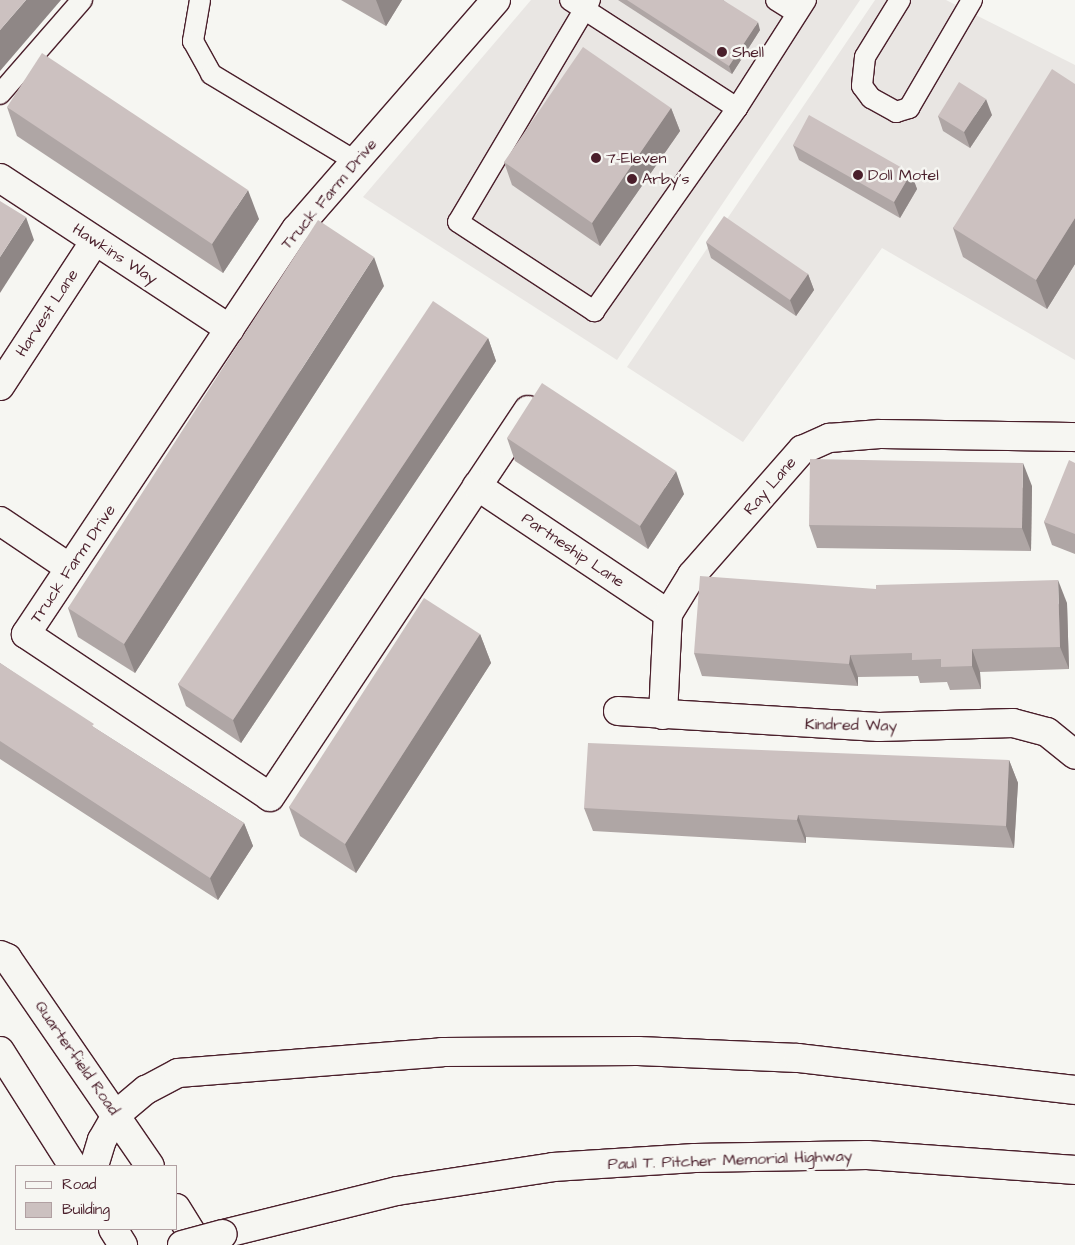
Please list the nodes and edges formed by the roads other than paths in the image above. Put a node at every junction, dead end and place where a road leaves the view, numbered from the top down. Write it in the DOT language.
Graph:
graph roads {
  1 [pos="82,0"];
  2 [pos="200,0"];
  3 [pos="496,0"];
  4 [pos="776,0"];
  5 [pos="900,0"];
  6 [pos="972,0"];
  7 [pos="581,3"];
  8 [pos="802,7"];
  9 [pos="0,94"];
  10 [pos="737,108"];
  11 [pos="355,161"];
  12 [pos="0,178"];
  13 [pos="95,241"];
  14 [pos="230,329"];
  15 [pos="0,386"];
  16 [pos="536,399"];
  17 [pos="1075,437"];
  18 [pos="477,486"];
  19 [pos="0,521"];
  20 [pos="70,568"];
  21 [pos="668,614"];
  22 [pos="618,711"];
  23 [pos="663,715"];
  24 [pos="1075,754"];
  25 [pos="0,956"];
  26 [pos="0,1051"];
  27 [pos="1075,1090"];
  28 [pos="116,1114"];
  29 [pos="72,1165"];
  30 [pos="94,1165"];
  31 [pos="149,1165"];
  32 [pos="1075,1170"];
  33 [pos="178,1210"];
  34 [pos="114,1230"];
  35 [pos="211,1239"];
  36 [pos="123,1245"];
  37 [pos="182,1245"];
  1 -- 9 [label="lane"];
  2 -- 11 [label="lane"];
  3 -- 11 [label="main road, Truck Farm Drive"];
  4 -- 8 [label="lane"];
  5 -- 6 [label="lane"];
  7 -- 10 [label="lane"];
  7 -- 10 [label="lane"];
  8 -- 10 [label="lane"];
  11 -- 14 [label="main road, Truck Farm Drive"];
  12 -- 13 [label="main road, Hawkins Way"];
  13 -- 14 [label="main road, Hawkins Way"];
  13 -- 15 [label="main road, Harvest Lane"];
  14 -- 20 [label="main road, Truck Farm Drive"];
  16 -- 18 [label="main road, Truck Farm Drive"];
  17 -- 21 [label="main road, Ray Lane"];
  18 -- 20 [label="main road, Truck Farm Drive"];
  18 -- 21 [label="main road, Partneship Lane"];
  19 -- 20 [label="main road"];
  21 -- 23 [label="main road, Ray Lane"];
  22 -- 23 [label="main road, Kindred Way"];
  23 -- 24 [label="main road, Kindred Way"];
  25 -- 28 [label="main road, Quarterfield Road"];
  26 -- 29 [label="main road"];
  27 -- 28 [label="main road"];
  28 -- 30 [label="main road"];
  28 -- 31 [label="main road, Quarterfield Road"];
  32 -- 35 [label="main road, Paul T. Pitcher Memorial Highway"];
  33 -- 35 [label="main road"];
  34 -- 36 [label="main road"];
  35 -- 37 [label="main road, Paul T. Pitcher Memorial Highway, bridge"];
}
